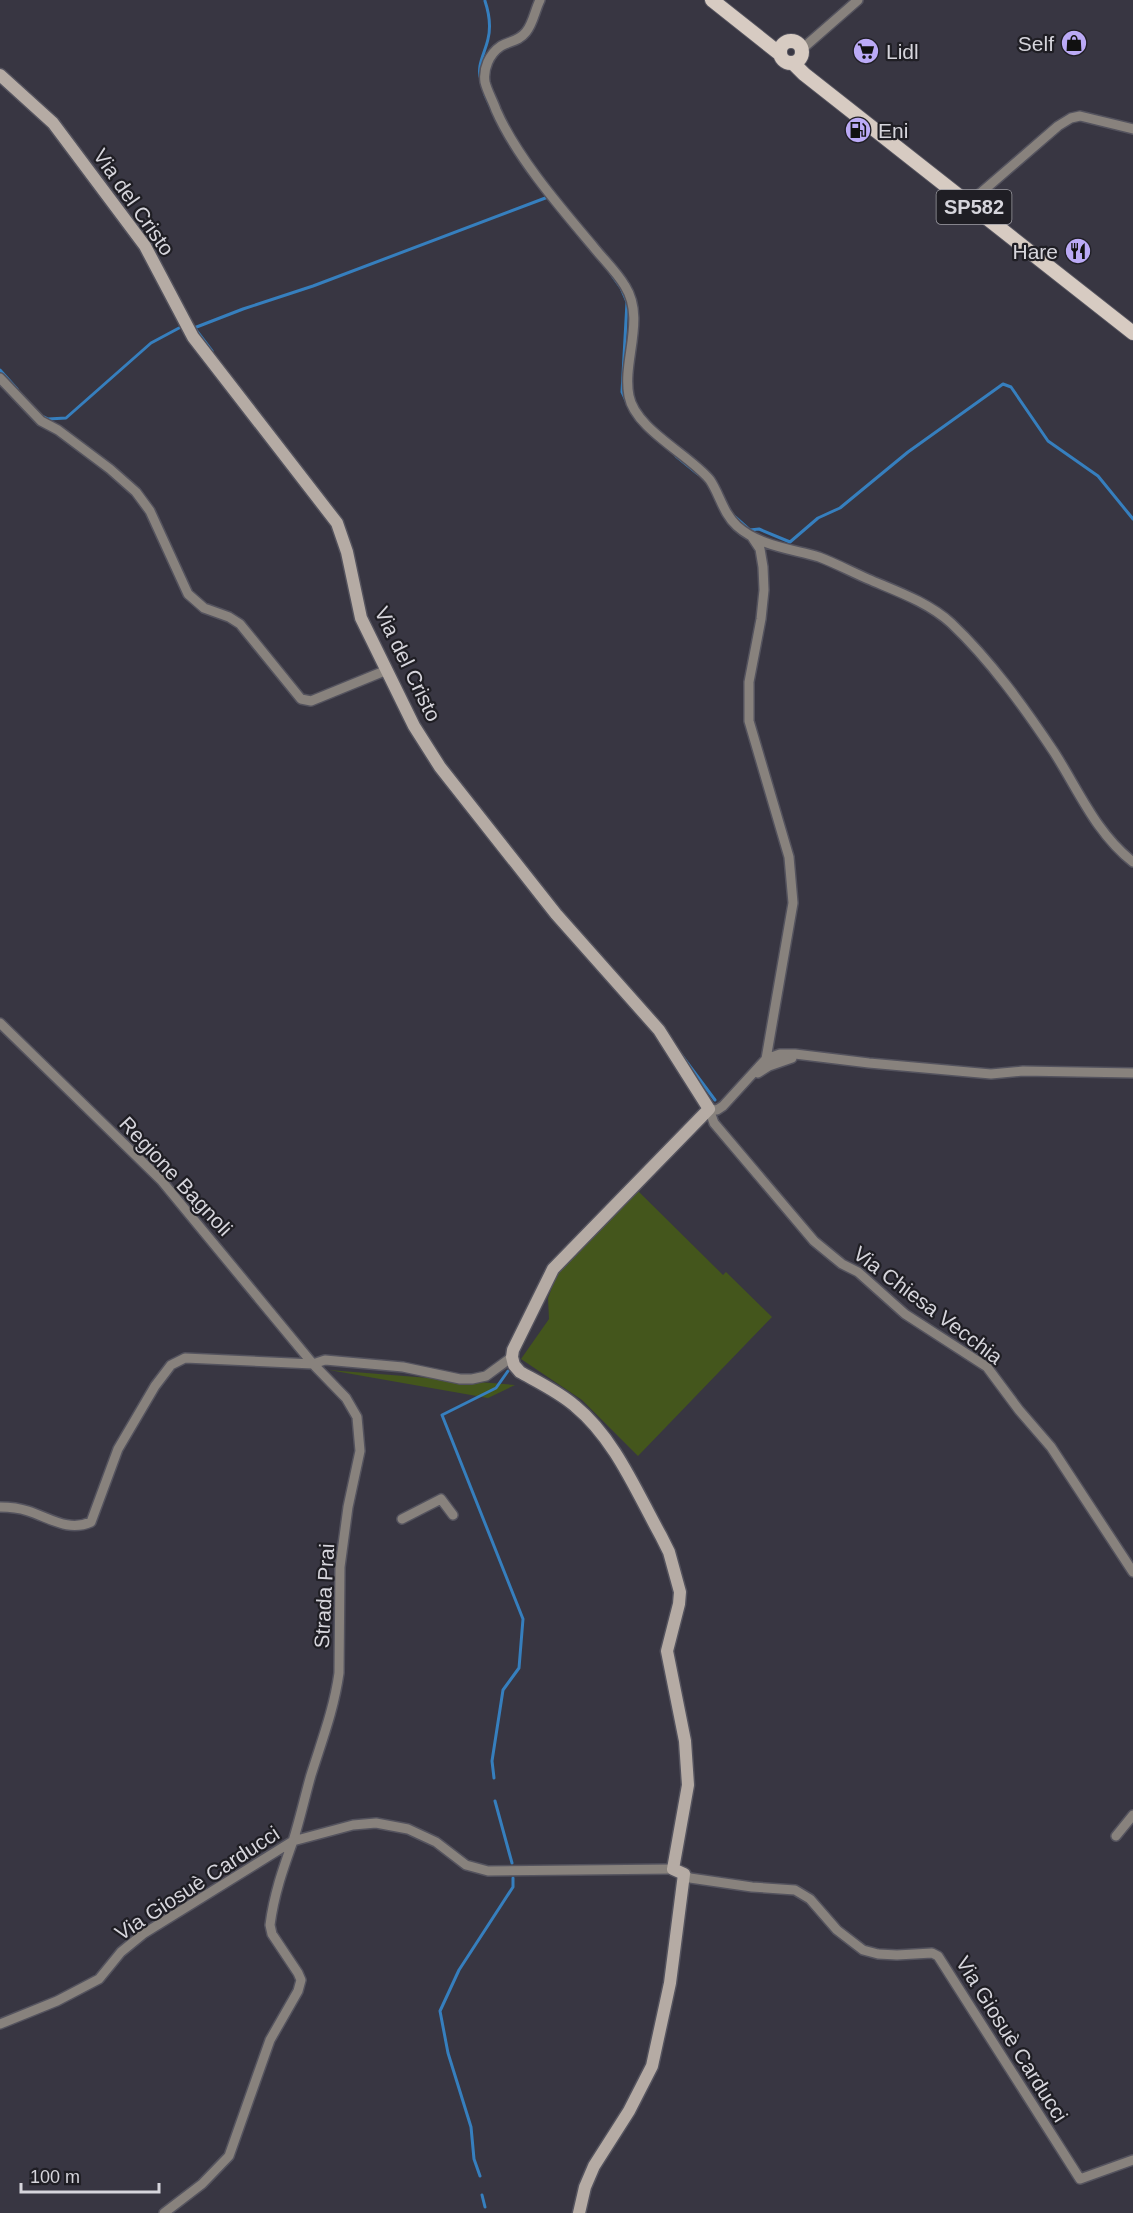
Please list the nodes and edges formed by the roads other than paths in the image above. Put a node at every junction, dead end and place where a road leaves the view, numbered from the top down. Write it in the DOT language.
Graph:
graph roads {
  1 [pos="540,0"];
  2 [pos="712,0"];
  3 [pos="858,0"];
  4 [pos="782,49"];
  5 [pos="798,53"];
  6 [pos="0,75"];
  7 [pos="1133,129"];
  8 [pos="969,203"];
  9 [pos="1133,333"];
  10 [pos="0,378"];
  11 [pos="752,536"];
  12 [pos="387,670"];
  13 [pos="1133,862"];
  14 [pos="0,1023"];
  15 [pos="806,1055"];
  16 [pos="766,1059"];
  17 [pos="1133,1073"];
  18 [pos="743,1085"];
  19 [pos="709,1109"];
  20 [pos="512,1357"];
  21 [pos="313,1364"];
  22 [pos="0,1507"];
  23 [pos="453,1515"];
  24 [pos="402,1519"];
  25 [pos="1133,1572"];
  26 [pos="1133,1815"];
  27 [pos="1116,1836"];
  28 [pos="293,1842"];
  29 [pos="679,1871"];
  30 [pos="0,2024"];
  31 [pos="1133,2160"];
  32 [pos="164,2213"];
  33 [pos="579,2213"];
  1 -- 11 [label="street"];
  2 -- 4 [label="main road, SP582"];
  3 -- 5 [label="street"];
  4 -- 5 [label="main road, SP582"];
  4 -- 5 [label="main road, SP582"];
  5 -- 8 [label="main road, SP582"];
  6 -- 12 [label="street, Via del Cristo"];
  7 -- 8 [label="street"];
  8 -- 9 [label="main road, SP582"];
  10 -- 12 [label="street"];
  11 -- 13 [label="street"];
  11 -- 16 [label="street"];
  12 -- 19 [label="street, Via del Cristo"];
  14 -- 21 [label="street, Regione Bagnoli"];
  15 -- 16 [label="street"];
  15 -- 17 [label="street"];
  15 -- 18 [label="street"];
  16 -- 18 [label="street"];
  18 -- 19 [label="street"];
  19 -- 20 [label="street"];
  19 -- 25 [label="street, Via Chiesa Vecchia"];
  20 -- 21 [label="street"];
  20 -- 29 [label="street"];
  21 -- 22 [label="street"];
  21 -- 28 [label="street, Strada Prai"];
  23 -- 24 [label="street"];
  26 -- 27 [label="street"];
  28 -- 29 [label="street, Via Giosuè Carducci"];
  28 -- 30 [label="street, Via Giosuè Carducci"];
  28 -- 32 [label="street, Strada Prai"];
  29 -- 31 [label="street, Via Giosuè Carducci"];
  29 -- 33 [label="street"];
}
